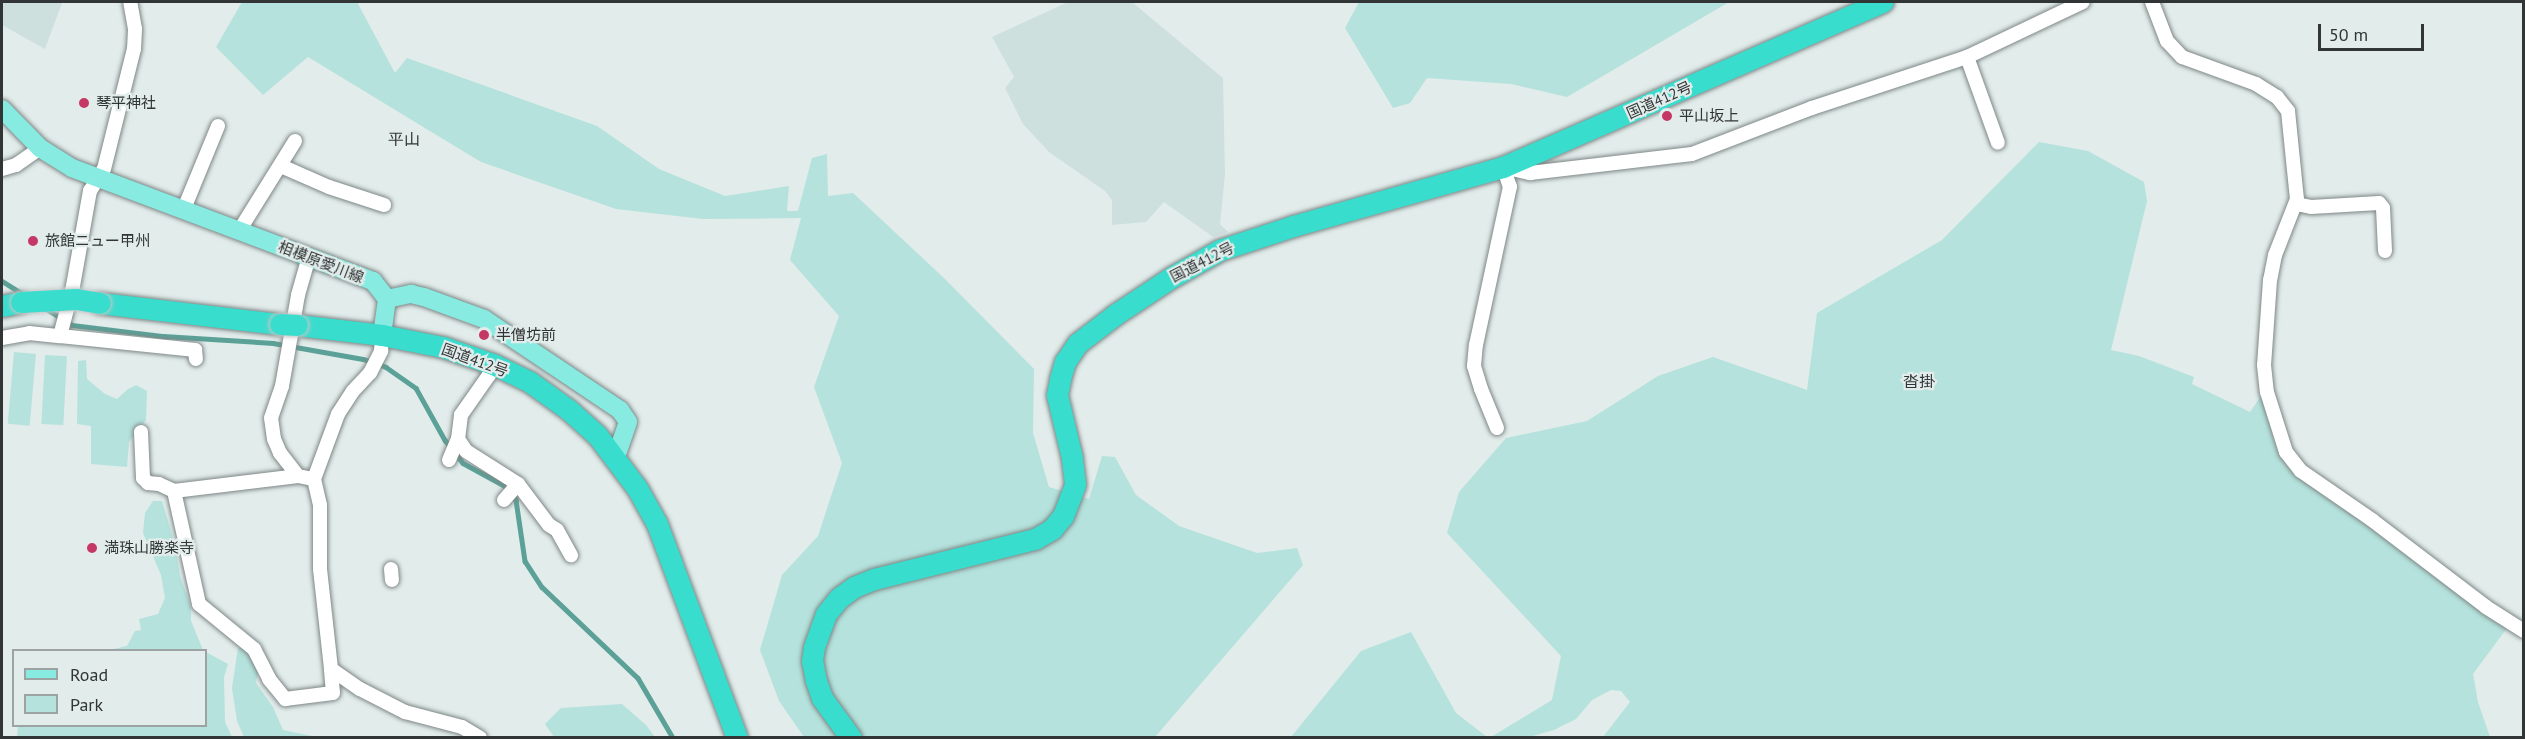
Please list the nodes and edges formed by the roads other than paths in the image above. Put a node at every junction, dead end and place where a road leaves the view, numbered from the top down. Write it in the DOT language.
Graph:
graph roads {
  1 [pos="130,2"];
  2 [pos="1883,2"];
  3 [pos="2083,2"];
  4 [pos="2152,2"];
  5 [pos="1967,57"];
  6 [pos="2,109"];
  7 [pos="218,126"];
  8 [pos="295,141"];
  9 [pos="1998,143"];
  10 [pos="40,148"];
  11 [pos="281,166"];
  12 [pos="1503,167"];
  13 [pos="2,169"];
  14 [pos="98,180"];
  15 [pos="2296,204"];
  16 [pos="384,205"];
  17 [pos="183,211"];
  18 [pos="238,231"];
  19 [pos="2385,251"];
  20 [pos="309,257"];
  21 [pos="387,299"];
  22 [pos="11,304"];
  23 [pos="60,333"];
  24 [pos="289,336"];
  25 [pos="2,338"];
  26 [pos="381,344"];
  27 [pos="196,359"];
  28 [pos="493,364"];
  29 [pos="1497,428"];
  30 [pos="141,432"];
  31 [pos="458,440"];
  32 [pos="616,457"];
  33 [pos="449,460"];
  34 [pos="298,476"];
  35 [pos="314,479"];
  36 [pos="518,485"];
  37 [pos="174,490"];
  38 [pos="504,500"];
  39 [pos="571,555"];
  40 [pos="2523,631"];
  41 [pos="331,669"];
  42 [pos="480,738"];
  43 [pos="737,738"];
  44 [pos="851,738"];
  1 -- 14 [label="street"];
  2 -- 12 [label="highway, 国道412号"];
  3 -- 5 [label="street"];
  4 -- 15 [label="street"];
  5 -- 9 [label="street"];
  5 -- 12 [label="street"];
  6 -- 10 [label="main road, 相模原愛川線"];
  7 -- 17 [label="street"];
  8 -- 11 [label="street"];
  10 -- 13 [label="street"];
  10 -- 14 [label="main road, 相模原愛川線"];
  11 -- 16 [label="street"];
  11 -- 18 [label="street"];
  12 -- 29 [label="street"];
  12 -- 44 [label="highway, 国道412号"];
  14 -- 17 [label="main road, 相模原愛川線"];
  14 -- 23 [label="street"];
  15 -- 19 [label="street"];
  15 -- 40 [label="street"];
  17 -- 18 [label="main road, 相模原愛川線"];
  18 -- 20 [label="main road, 相模原愛川線"];
  20 -- 21 [label="main road, 相模原愛川線"];
  20 -- 24 [label="street"];
  21 -- 26 [label="main road"];
  21 -- 32 [label="main road"];
  22 -- 24 [label="highway, 国道412号, bridge"];
  23 -- 25 [label="street"];
  23 -- 27 [label="street"];
  24 -- 26 [label="highway, 国道412号"];
  24 -- 34 [label="street"];
  26 -- 28 [label="highway, 国道412号"];
  26 -- 35 [label="street"];
  28 -- 31 [label="street"];
  28 -- 32 [label="highway, 国道412号"];
  30 -- 37 [label="street"];
  31 -- 33 [label="street"];
  31 -- 36 [label="street"];
  32 -- 43 [label="highway, 国道412号"];
  34 -- 35 [label="street"];
  34 -- 37 [label="street"];
  35 -- 41 [label="street"];
  36 -- 38 [label="street"];
  36 -- 39 [label="street"];
  37 -- 41 [label="street"];
  41 -- 42 [label="street"];
}
